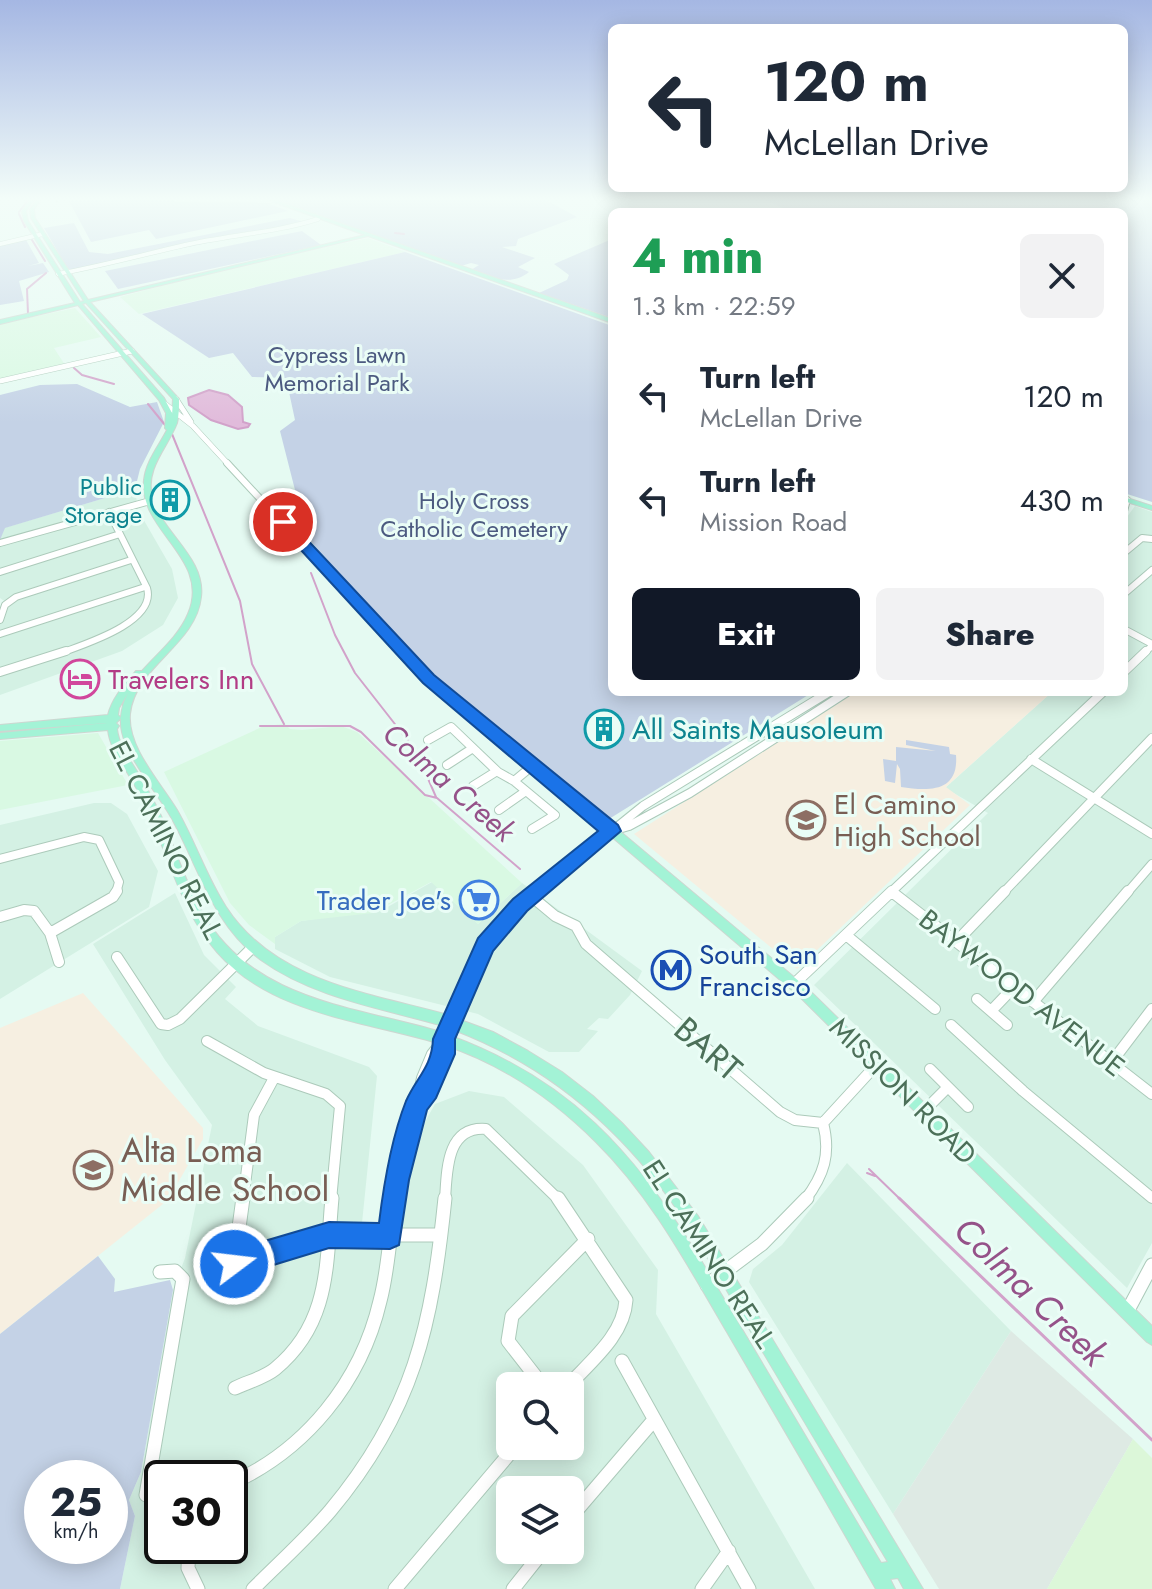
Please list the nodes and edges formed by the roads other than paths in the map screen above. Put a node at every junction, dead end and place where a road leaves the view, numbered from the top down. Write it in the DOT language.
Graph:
graph roads {
  1 [pos="58,274"];
  2 [pos="68,274"];
  3 [pos="197,274"];
  4 [pos="476,274"];
  5 [pos="88,303"];
  6 [pos="79,305"];
  7 [pos="608,320"];
  8 [pos="0,322"];
  9 [pos="132,351"];
  10 [pos="122,353"];
  11 [pos="0,381"];
  12 [pos="176,399"];
  13 [pos="165,404"];
  14 [pos="177,414"];
  15 [pos="193,426"];
  16 [pos="172,429"];
  17 [pos="1128,501"];
  18 [pos="147,502"];
  19 [pos="1152,508"];
  20 [pos="109,512"];
  21 [pos="120,534"];
  22 [pos="1152,539"];
  23 [pos="0,543"];
  24 [pos="1128,550"];
  25 [pos="131,560"];
  26 [pos="1152,570"];
  27 [pos="0,572"];
  28 [pos="145,587"];
  29 [pos="1128,591"];
  30 [pos="0,620"];
  31 [pos="1128,631"];
  32 [pos="0,634"];
  33 [pos="1152,645"];
  34 [pos="1128,668"];
  35 [pos="0,672"];
  36 [pos="822,696"];
  37 [pos="841,696"];
  38 [pos="1099,696"];
  39 [pos="126,719"];
  40 [pos="112,722"];
  41 [pos="0,728"];
  42 [pos="0,736"];
  43 [pos="1152,738"];
  44 [pos="428,740"];
  45 [pos="473,748"];
  46 [pos="1031,759"];
  47 [pos="447,765"];
  48 [pos="531,767"];
  49 [pos="497,771"];
  50 [pos="514,781"];
  51 [pos="473,786"];
  52 [pos="526,791"];
  53 [pos="1095,798"];
  54 [pos="499,810"];
  55 [pos="532,829"];
  56 [pos="612,831"];
  57 [pos="1152,834"];
  58 [pos="0,859"];
  59 [pos="1152,864"];
  60 [pos="892,892"];
  61 [pos="531,896"];
  62 [pos="0,917"];
  63 [pos="50,933"];
  64 [pos="846,935"];
  65 [pos="956,942"];
  66 [pos="253,947"];
  67 [pos="117,957"];
  68 [pos="59,962"];
  69 [pos="235,963"];
  70 [pos="794,984"];
  71 [pos="1014,987"];
  72 [pos="977,999"];
  73 [pos="1033,1002"];
  74 [pos="935,1009"];
  75 [pos="1152,1009"];
  76 [pos="991,1011"];
  77 [pos="451,1023"];
  78 [pos="951,1025"];
  79 [pos="1007,1025"];
  80 [pos="444,1039"];
  81 [pos="207,1041"];
  82 [pos="1111,1063"];
  83 [pos="877,1064"];
  84 [pos="930,1069"];
  85 [pos="274,1078"];
  86 [pos="948,1087"];
  87 [pos="1152,1094"];
  88 [pos="968,1107"];
  89 [pos="924,1111"];
  90 [pos="823,1123"];
  91 [pos="1152,1198"];
  92 [pos="329,1235"];
  93 [pos="440,1235"];
  94 [pos="390,1236"];
  95 [pos="588,1239"];
  96 [pos="1152,1265"];
  97 [pos="160,1272"];
  98 [pos="726,1273"];
  99 [pos="707,1285"];
  100 [pos="1126,1313"];
  101 [pos="1152,1337"];
  102 [pos="622,1361"];
  103 [pos="532,1372"];
  104 [pos="581,1372"];
  105 [pos="235,1388"];
  106 [pos="653,1421"];
  107 [pos="152,1460"];
  108 [pos="504,1460"];
  109 [pos="248,1474"];
  110 [pos="584,1502"];
  111 [pos="729,1551"];
  112 [pos="188,1564"];
  113 [pos="533,1564"];
  114 [pos="902,1569"];
  115 [pos="876,1572"];
  116 [pos="198,1589"];
  117 [pos="253,1589"];
  118 [pos="395,1589"];
  119 [pos="513,1589"];
  120 [pos="702,1589"];
  121 [pos="749,1589"];
  122 [pos="886,1589"];
  123 [pos="914,1589"];
  1 -- 6 [label="main road"];
  2 -- 5 [label="main road"];
  3 -- 5 [label="main road"];
  4 -- 7 [label="main road"];
  5 -- 6 [label="main road"];
  5 -- 9 [label="main road"];
  6 -- 8 [label="main road"];
  6 -- 10 [label="main road"];
  9 -- 10 [label="street"];
  9 -- 12 [label="main road"];
  10 -- 11 [label="street"];
  10 -- 13 [label="main road"];
  12 -- 14 [label="main road"];
  12 -- 15 [label="street, MISSION ROAD"];
  13 -- 14 [label="street, MISSION ROAD"];
  13 -- 18 [label="main road"];
  14 -- 15 [label="street, MISSION ROAD"];
  14 -- 16 [label="main road"];
  15 -- 16 [label="street"];
  15 -- 48 [label="street, MISSION ROAD"];
  16 -- 18 [label="main road"];
  17 -- 19 [label="main road"];
  18 -- 20 [label="street"];
  18 -- 39 [label="main road, EL CAMINO REAL"];
  18 -- 40 [label="main road, EL CAMINO REAL"];
  20 -- 21 [label="street"];
  20 -- 23 [label="street"];
  21 -- 25 [label="street"];
  21 -- 27 [label="street"];
  22 -- 24 [label="street"];
  25 -- 28 [label="street"];
  25 -- 30 [label="street"];
  26 -- 29 [label="street"];
  28 -- 32 [label="street"];
  28 -- 35 [label="street"];
  31 -- 33 [label="street"];
  33 -- 34 [label="street"];
  36 -- 56 [label="street"];
  37 -- 56 [label="street"];
  38 -- 46 [label="street"];
  39 -- 40 [label="main road"];
  39 -- 66 [label="main road, EL CAMINO REAL"];
  40 -- 41 [label="main road"];
  40 -- 42 [label="main road"];
  40 -- 69 [label="main road, EL CAMINO REAL"];
  43 -- 53 [label="street"];
  44 -- 45 [label="street"];
  45 -- 47 [label="street"];
  45 -- 49 [label="street"];
  46 -- 53 [label="street"];
  46 -- 60 [label="street"];
  48 -- 50 [label="street"];
  48 -- 56 [label="street, MISSION ROAD"];
  49 -- 50 [label="street"];
  49 -- 51 [label="street"];
  50 -- 52 [label="street"];
  52 -- 54 [label="street"];
  52 -- 55 [label="street"];
  53 -- 57 [label="street"];
  53 -- 65 [label="street"];
  56 -- 61 [label="main road"];
  56 -- 70 [label="main road, MISSION ROAD"];
  58 -- 63 [label="street"];
  59 -- 73 [label="street"];
  60 -- 64 [label="street"];
  60 -- 65 [label="street, BAYWOOD AVENUE"];
  61 -- 77 [label="main road"];
  61 -- 90 [label="street, BART"];
  62 -- 63 [label="street"];
  63 -- 68 [label="street"];
  64 -- 70 [label="street"];
  64 -- 74 [label="street"];
  65 -- 71 [label="street, BAYWOOD AVENUE"];
  66 -- 69 [label="street"];
  66 -- 77 [label="main road, EL CAMINO REAL"];
  67 -- 69 [label="street"];
  69 -- 80 [label="main road, EL CAMINO REAL"];
  70 -- 83 [label="main road, MISSION ROAD"];
  71 -- 73 [label="street, BAYWOOD AVENUE"];
  71 -- 76 [label="street"];
  72 -- 76 [label="street"];
  73 -- 82 [label="street, BAYWOOD AVENUE"];
  75 -- 82 [label="street"];
  76 -- 79 [label="street"];
  77 -- 80 [label="main road"];
  77 -- 98 [label="main road, EL CAMINO REAL"];
  78 -- 91 [label="street"];
  80 -- 94 [label="street"];
  80 -- 99 [label="main road, EL CAMINO REAL"];
  81 -- 85 [label="street"];
  82 -- 87 [label="street, BAYWOOD AVENUE"];
  83 -- 89 [label="main road, MISSION ROAD"];
  83 -- 90 [label="street"];
  84 -- 86 [label="street"];
  85 -- 92 [label="street"];
  85 -- 92 [label="street"];
  86 -- 88 [label="street"];
  86 -- 89 [label="street"];
  89 -- 100 [label="main road, MISSION ROAD"];
  90 -- 98 [label="street"];
  92 -- 94 [label="street"];
  92 -- 105 [label="street"];
  93 -- 94 [label="street"];
  93 -- 95 [label="street"];
  93 -- 117 [label="street"];
  94 -- 109 [label="street"];
  95 -- 103 [label="street"];
  95 -- 104 [label="street"];
  96 -- 100 [label="street"];
  97 -- 107 [label="street"];
  98 -- 99 [label="street"];
  98 -- 114 [label="main road, EL CAMINO REAL"];
  99 -- 115 [label="main road, EL CAMINO REAL"];
  100 -- 101 [label="main road, MISSION ROAD"];
  102 -- 106 [label="street"];
  106 -- 110 [label="street"];
  106 -- 111 [label="street"];
  108 -- 118 [label="street"];
  111 -- 120 [label="street"];
  111 -- 121 [label="street"];
  112 -- 116 [label="street"];
  113 -- 119 [label="street"];
  114 -- 115 [label="main road"];
  114 -- 123 [label="main road, EL CAMINO REAL"];
  115 -- 122 [label="main road, EL CAMINO REAL"];
}
